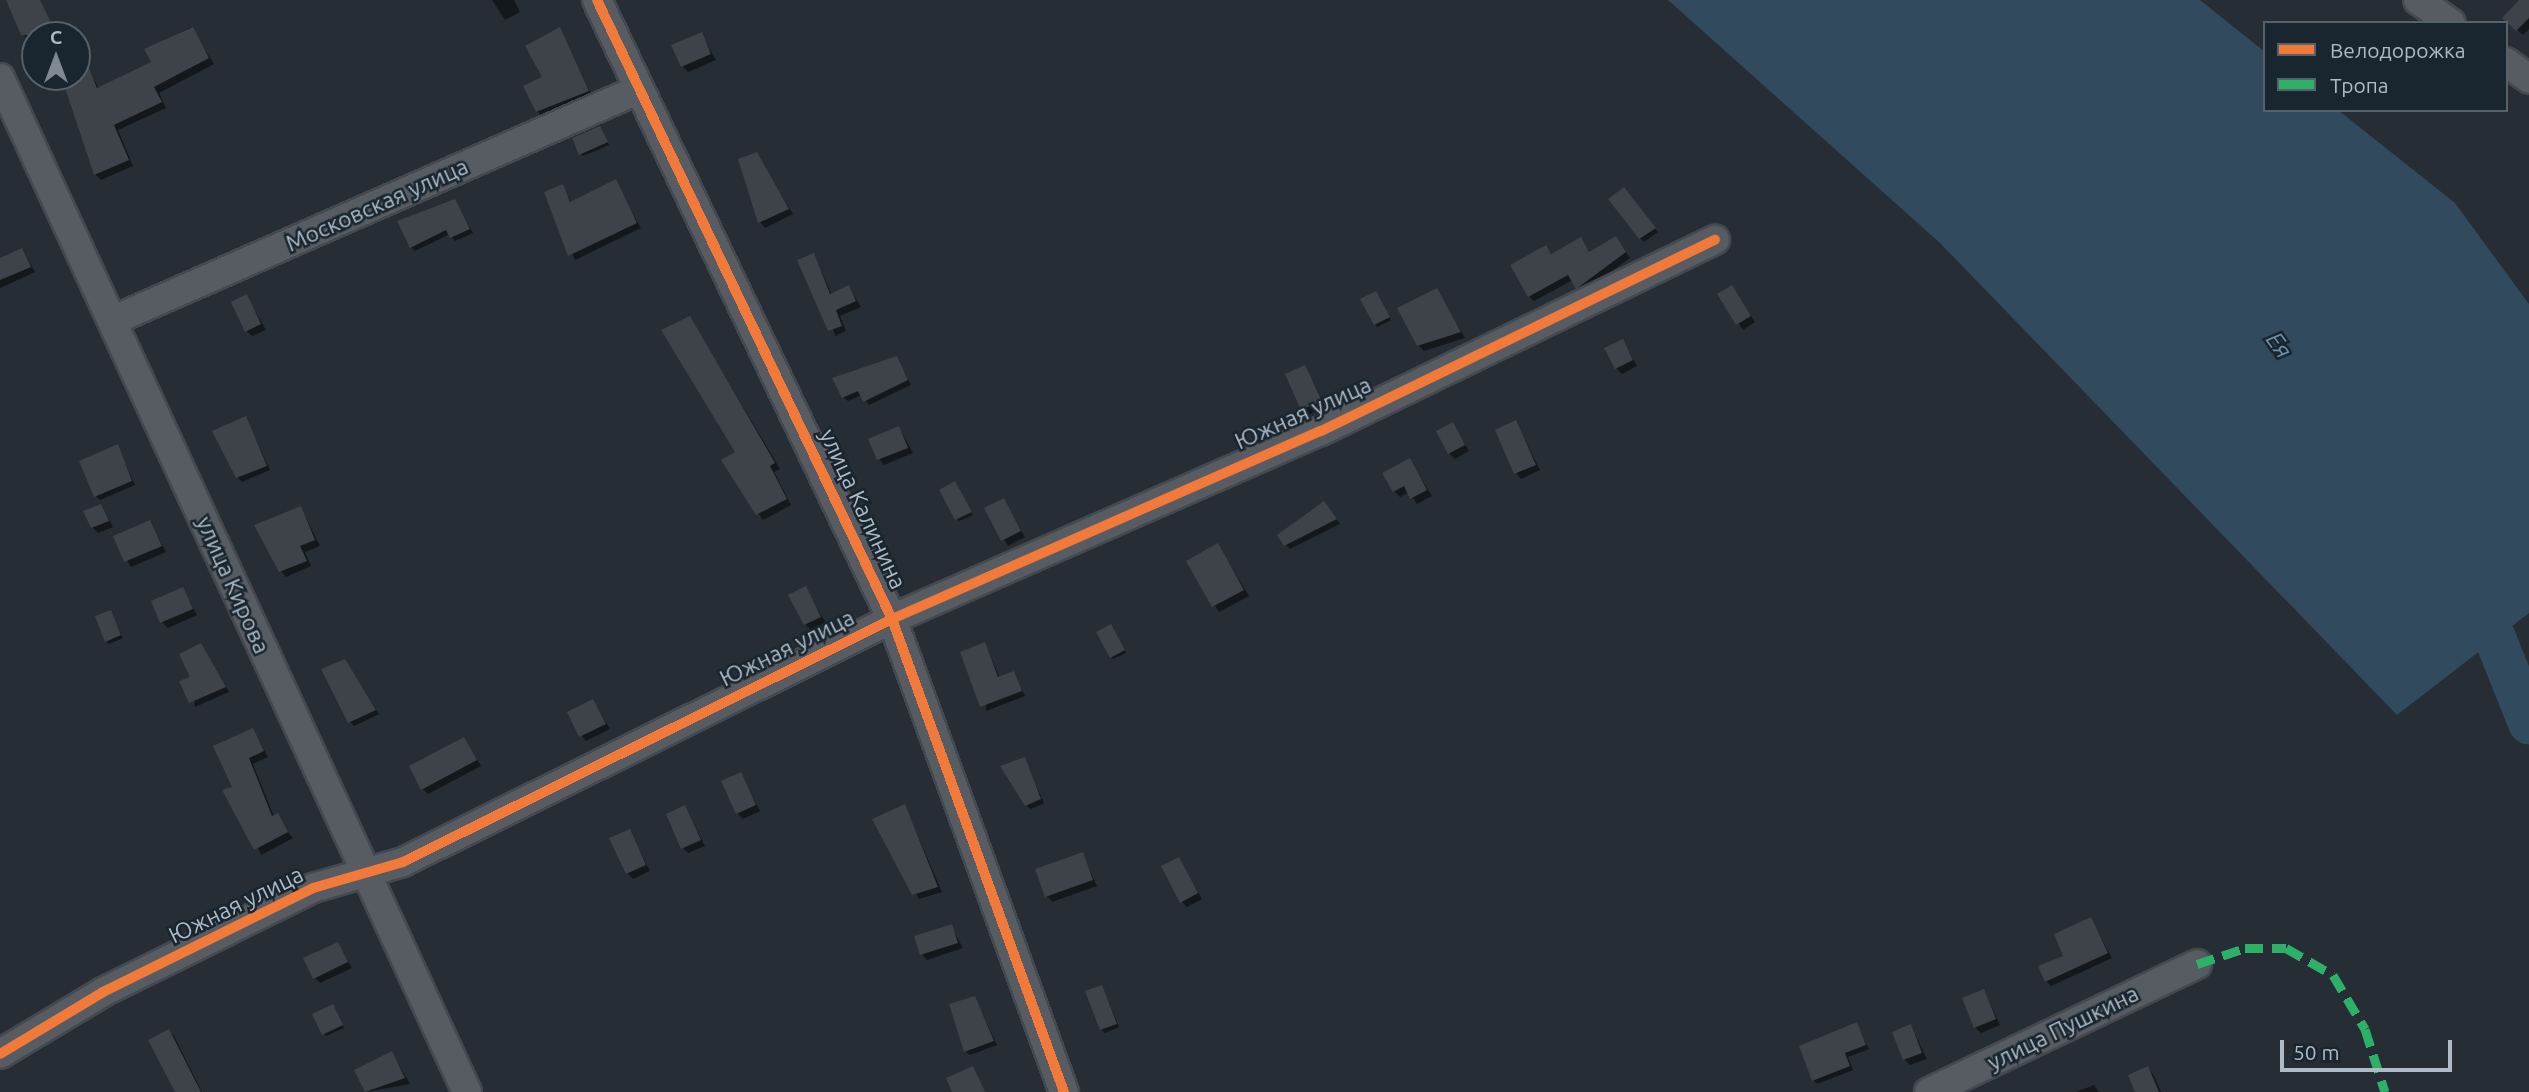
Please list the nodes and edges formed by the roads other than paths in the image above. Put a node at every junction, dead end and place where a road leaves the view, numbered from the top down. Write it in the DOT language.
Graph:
graph roads {
  1 [pos="597,0"];
  2 [pos="2418,0"];
  3 [pos="2448,21"];
  4 [pos="2508,63"];
  5 [pos="0,78"];
  6 [pos="2529,79"];
  7 [pos="640,89"];
  8 [pos="1714,240"];
  9 [pos="114,320"];
  10 [pos="892,619"];
  11 [pos="365,876"];
  12 [pos="2197,964"];
  13 [pos="0,1054"];
  14 [pos="467,1092"];
  15 [pos="1064,1092"];
  16 [pos="1929,1092"];
  1 -- 7 [label="street, улица Калинина"];
  2 -- 3 [label="street"];
  4 -- 6 [label="street"];
  5 -- 9 [label="street, улица Кирова"];
  7 -- 9 [label="street, Московская улица"];
  7 -- 10 [label="street, улица Калинина"];
  8 -- 10 [label="street, Южная улица"];
  9 -- 11 [label="street, улица Кирова"];
  10 -- 11 [label="street, Южная улица"];
  10 -- 15 [label="street, улица Калинина"];
  11 -- 13 [label="street, Южная улица"];
  11 -- 14 [label="street, улица Кирова"];
  12 -- 16 [label="street, улица Пушкина"];
}
